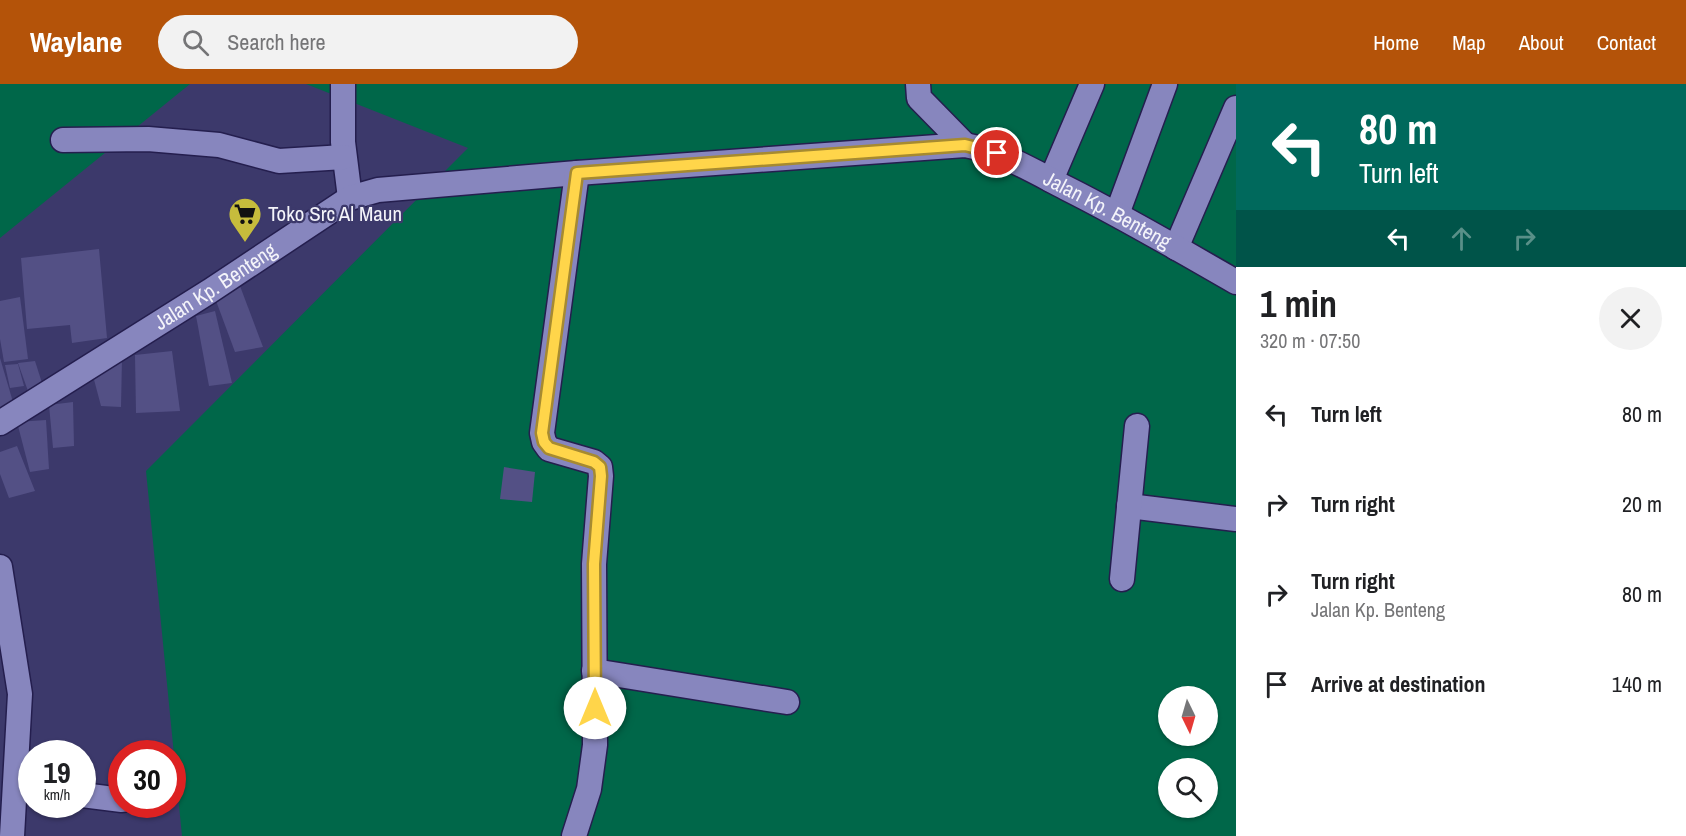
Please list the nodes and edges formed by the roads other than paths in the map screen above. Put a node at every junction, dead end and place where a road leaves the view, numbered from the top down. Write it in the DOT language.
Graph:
graph roads {
  1 [pos="343,84"];
  2 [pos="918,84"];
  3 [pos="1092,84"];
  4 [pos="1165,84"];
  5 [pos="1236,108"];
  6 [pos="63,140"];
  7 [pos="965,145"];
  8 [pos="344,158"];
  9 [pos="577,173"];
  10 [pos="1051,180"];
  11 [pos="350,198"];
  12 [pos="1117,214"];
  13 [pos="1176,248"];
  14 [pos="1236,282"];
  15 [pos="0,423"];
  16 [pos="1137,426"];
  17 [pos="1129,506"];
  18 [pos="1236,519"];
  19 [pos="0,567"];
  20 [pos="1122,579"];
  21 [pos="594,670"];
  22 [pos="787,702"];
  23 [pos="15,786"];
  24 [pos="12,836"];
  25 [pos="574,836"];
  1 -- 8 [label="street"];
  2 -- 7 [label="street"];
  3 -- 10 [label="street"];
  4 -- 12 [label="street"];
  5 -- 13 [label="street"];
  6 -- 8 [label="street"];
  7 -- 9 [label="street, Jalan Kp. Benteng"];
  7 -- 10 [label="street, Jalan Kp. Benteng"];
  8 -- 11 [label="street"];
  9 -- 11 [label="street, Jalan Kp. Benteng"];
  9 -- 21 [label="street"];
  10 -- 12 [label="street, Jalan Kp. Benteng"];
  11 -- 15 [label="street, Jalan Kp. Benteng"];
  12 -- 13 [label="street, Jalan Kp. Benteng"];
  13 -- 14 [label="street, Jalan Kp. Benteng"];
  16 -- 17 [label="street"];
  17 -- 18 [label="street"];
  17 -- 20 [label="street"];
  19 -- 23 [label="street"];
  21 -- 22 [label="street"];
  21 -- 25 [label="street"];
  23 -- 24 [label="street"];
}
